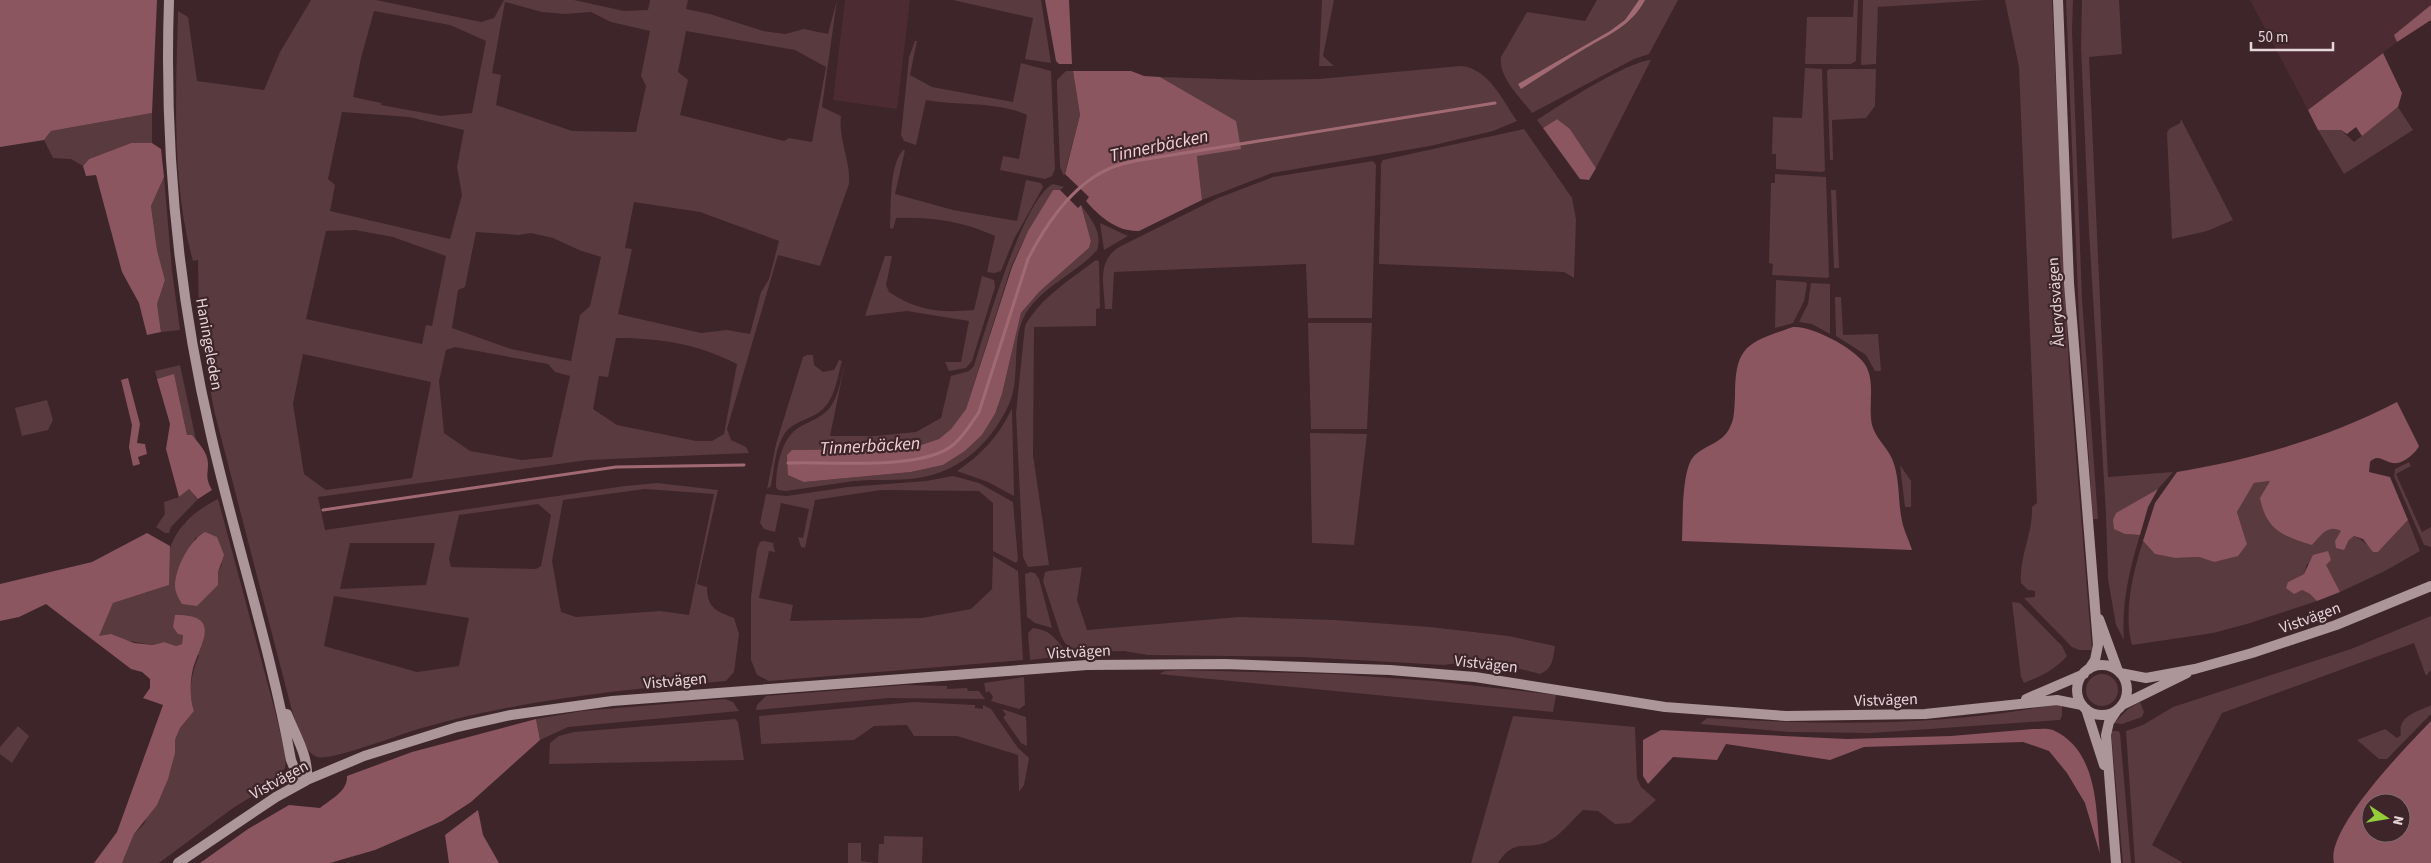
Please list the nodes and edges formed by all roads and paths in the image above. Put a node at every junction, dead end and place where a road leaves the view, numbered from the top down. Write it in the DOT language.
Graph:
graph roads {
  1 [pos="170,0"];
  2 [pos="2058,0"];
  3 [pos="2431,586"];
  4 [pos="2094,601"];
  5 [pos="2195,669"];
  6 [pos="2086,672"];
  7 [pos="2119,672"];
  8 [pos="2015,703"];
  9 [pos="2084,707"];
  10 [pos="2120,708"];
  11 [pos="306,780"];
  12 [pos="2109,783"];
  13 [pos="178,863"];
  14 [pos="2116,863"];
  1 -- 11 [label="main road, Haningeleden"];
  2 -- 4 [label="main road, Ålerydsvägen"];
  3 -- 5 [label="main road, Vistvägen"];
  4 -- 6 [label="main road, Ålerydsvägen"];
  4 -- 7 [label="main road, Ålerydsvägen"];
  5 -- 7 [label="main road, Vistvägen"];
  5 -- 10 [label="main road, Vistvägen"];
  6 -- 7 [label="main road"];
  6 -- 8 [label="main road, Vistvägen"];
  6 -- 9 [label="main road"];
  7 -- 10 [label="main road"];
  8 -- 9 [label="main road, Vistvägen"];
  8 -- 11 [label="main road, Vistvägen"];
  9 -- 10 [label="main road"];
  9 -- 12 [label="main road"];
  10 -- 12 [label="main road"];
  11 -- 13 [label="main road, Vistvägen"];
  12 -- 14 [label="main road"];
}
